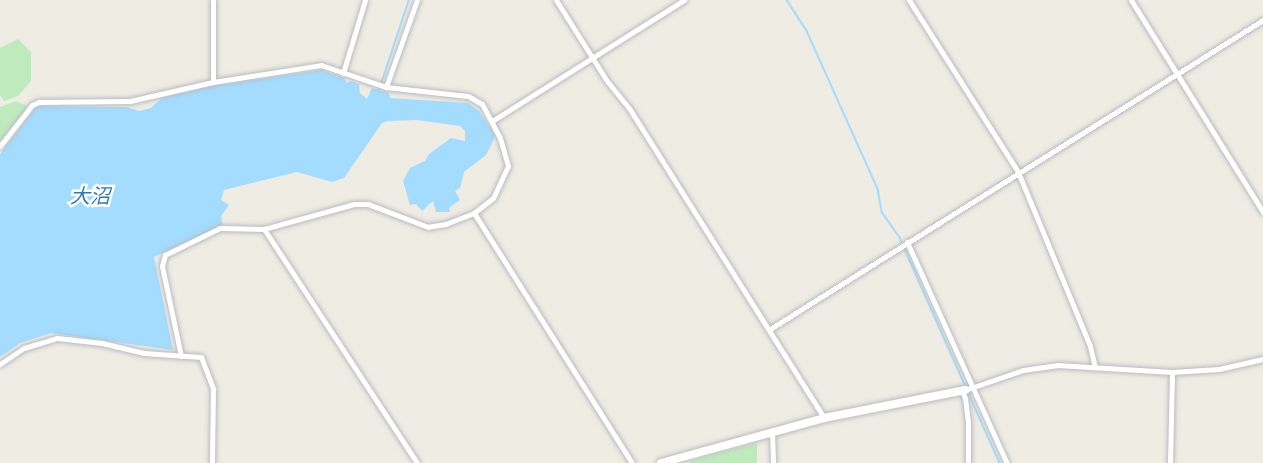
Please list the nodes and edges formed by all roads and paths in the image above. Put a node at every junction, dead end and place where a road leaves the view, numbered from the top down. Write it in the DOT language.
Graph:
graph roads {
  1 [pos="213,0"];
  2 [pos="365,0"];
  3 [pos="417,0"];
  4 [pos="556,0"];
  5 [pos="684,0"];
  6 [pos="909,0"];
  7 [pos="1131,0"];
  8 [pos="1263,20"];
  9 [pos="592,58"];
  10 [pos="343,73"];
  11 [pos="1177,73"];
  12 [pos="213,82"];
  13 [pos="382,86"];
  14 [pos="492,121"];
  15 [pos="0,146"];
  16 [pos="1018,172"];
  17 [pos="1263,212"];
  18 [pos="474,213"];
  19 [pos="264,229"];
  20 [pos="904,244"];
  21 [pos="770,329"];
  22 [pos="181,356"];
  23 [pos="1263,359"];
  24 [pos="0,364"];
  25 [pos="1095,367"];
  26 [pos="1172,372"];
  27 [pos="968,389"];
  28 [pos="824,418"];
  29 [pos="772,432"];
  30 [pos="212,463"];
  31 [pos="417,463"];
  32 [pos="632,463"];
  33 [pos="660,463"];
  34 [pos="773,463"];
  35 [pos="968,463"];
  36 [pos="1007,463"];
  37 [pos="1170,463"];
  1 -- 12 [label="street"];
  2 -- 10 [label="street"];
  3 -- 13 [label="street"];
  4 -- 9 [label="street"];
  5 -- 9 [label="street"];
  6 -- 16 [label="street"];
  7 -- 11 [label="street"];
  8 -- 11 [label="street"];
  9 -- 14 [label="street"];
  9 -- 21 [label="street"];
  10 -- 12 [label="street"];
  10 -- 13 [label="street"];
  11 -- 16 [label="street"];
  11 -- 17 [label="street"];
  12 -- 15 [label="street"];
  13 -- 14 [label="street"];
  14 -- 18 [label="street"];
  16 -- 20 [label="street"];
  16 -- 25 [label="street"];
  18 -- 19 [label="street"];
  18 -- 32 [label="street"];
  19 -- 22 [label="street"];
  19 -- 31 [label="street"];
  20 -- 21 [label="street"];
  20 -- 27 [label="street"];
  21 -- 28 [label="street"];
  22 -- 24 [label="street"];
  22 -- 30 [label="street"];
  23 -- 26 [label="street"];
  25 -- 26 [label="street"];
  25 -- 27 [label="street"];
  26 -- 37 [label="street"];
  27 -- 28 [label="street"];
  27 -- 35 [label="street"];
  27 -- 36 [label="street"];
  28 -- 29 [label="street"];
  29 -- 33 [label="street"];
  29 -- 34 [label="street"];
}
